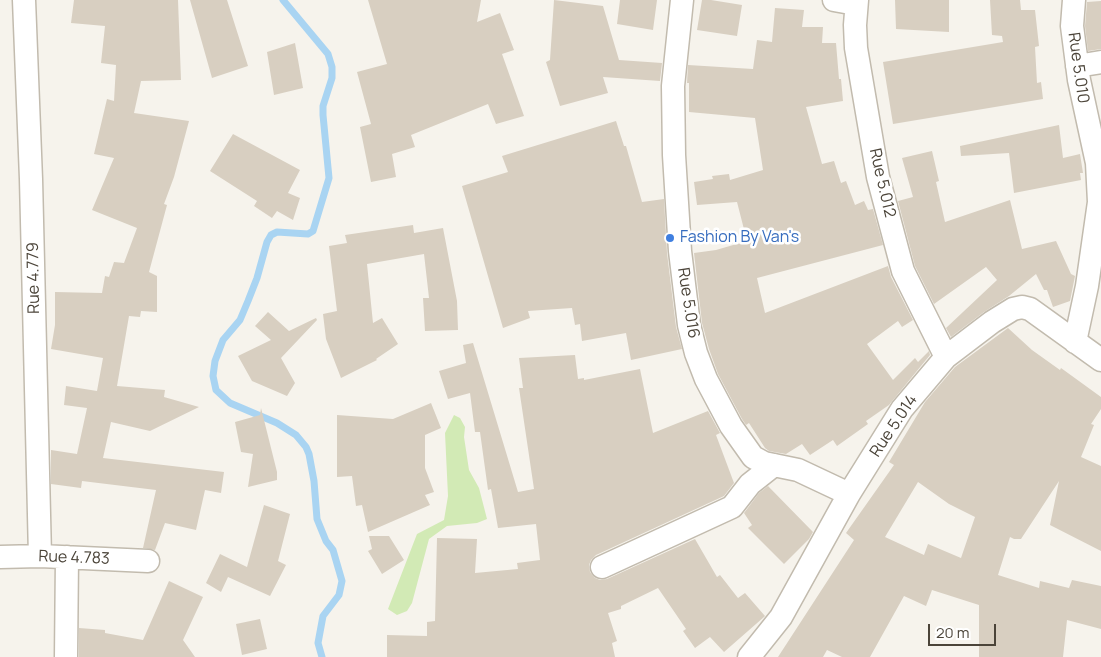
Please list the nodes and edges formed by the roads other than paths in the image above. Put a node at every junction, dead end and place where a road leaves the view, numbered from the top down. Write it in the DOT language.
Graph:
graph roads {
  1 [pos="24,0"];
  2 [pos="682,0"];
  3 [pos="1074,0"];
  4 [pos="849,1"];
  5 [pos="1101,62"];
  6 [pos="1077,66"];
  7 [pos="1075,342"];
  8 [pos="946,357"];
  9 [pos="1101,360"];
  10 [pos="774,465"];
  11 [pos="849,494"];
  12 [pos="40,556"];
  13 [pos="0,557"];
  14 [pos="67,557"];
  15 [pos="148,561"];
  16 [pos="602,567"];
  17 [pos="66,657"];
  18 [pos="749,657"];
  1 -- 12 [label="street, Rue 4.779"];
  2 -- 10 [label="street, Rue 5.016"];
  3 -- 6 [label="street, Rue 5.010"];
  4 -- 8 [label="street, Rue 5.012"];
  5 -- 6 [label="street"];
  6 -- 7 [label="street, Rue 5.010"];
  7 -- 8 [label="street, Rue 5.014"];
  7 -- 9 [label="street, Rue 5.014"];
  8 -- 11 [label="street, Rue 5.014"];
  10 -- 11 [label="street, Rue 5.016"];
  10 -- 16 [label="street"];
  11 -- 18 [label="street, Rue 5.014"];
  12 -- 13 [label="street, Rue 4.783"];
  12 -- 14 [label="street, Rue 4.783"];
  14 -- 15 [label="street, Rue 4.783"];
  14 -- 17 [label="street"];
}
